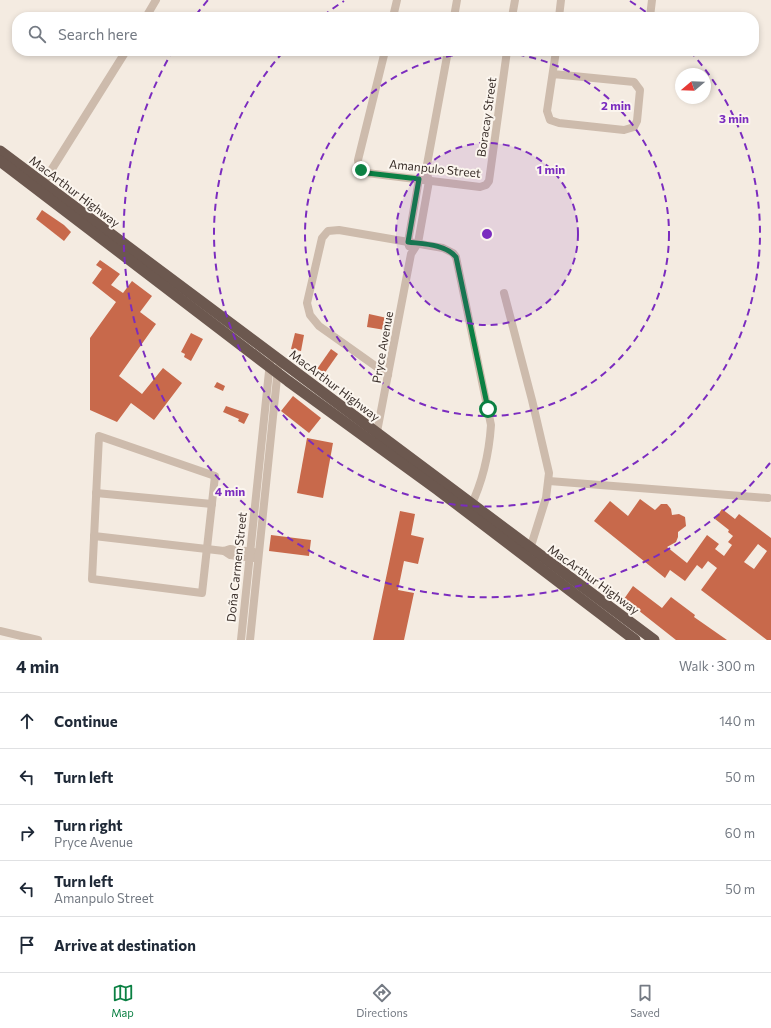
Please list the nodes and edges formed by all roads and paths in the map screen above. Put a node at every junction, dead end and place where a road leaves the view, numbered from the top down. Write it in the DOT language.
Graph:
graph roads {
  1 [pos="156,0"];
  2 [pos="397,0"];
  3 [pos="457,0"];
  4 [pos="515,0"];
  5 [pos="561,0"];
  6 [pos="652,0"];
  7 [pos="149,12"];
  8 [pos="394,12"];
  9 [pos="455,12"];
  10 [pos="513,12"];
  11 [pos="560,12"];
  12 [pos="651,12"];
  13 [pos="123,56"];
  14 [pos="384,56"];
  15 [pos="447,56"];
  16 [pos="507,56"];
  17 [pos="555,56"];
  18 [pos="553,74"];
  19 [pos="0,151"];
  20 [pos="0,161"];
  21 [pos="426,170"];
  22 [pos="419,179"];
  23 [pos="429,181"];
  24 [pos="486,185"];
  25 [pos="41,187"];
  26 [pos="408,242"];
  27 [pos="418,244"];
  28 [pos="411,254"];
  29 [pos="504,294"];
  30 [pos="274,363"];
  31 [pos="388,375"];
  32 [pos="376,438"];
  33 [pos="549,481"];
  34 [pos="96,493"];
  35 [pos="768,498"];
  36 [pos="212,504"];
  37 [pos="469,509"];
  38 [pos="94,536"];
  39 [pos="207,549"];
  40 [pos="530,549"];
  41 [pos="254,555"];
  42 [pos="0,631"];
  43 [pos="38,640"];
  44 [pos="241,640"];
  45 [pos="250,640"];
  46 [pos="636,640"];
  47 [pos="654,640"];
  1 -- 7 [label="street"];
  2 -- 8 [label="street"];
  3 -- 9 [label="street"];
  4 -- 10 [label="street"];
  5 -- 11 [label="street"];
  6 -- 12 [label="street"];
  13 -- 25 [label="street"];
  14 -- 22 [label="street, Amanpulo Street"];
  15 -- 21 [label="street, Pryce Avenue"];
  16 -- 24 [label="street, Boracay Street"];
  17 -- 18 [label="street"];
  18 -- 18 [label="street"];
  19 -- 25 [label="highway, MacArthur Highway"];
  20 -- 25 [label="highway, MacArthur Highway"];
  21 -- 22 [label="street, Pryce Avenue"];
  21 -- 23 [label="street, Pryce Avenue"];
  22 -- 23 [label="street, Amanpulo Street"];
  22 -- 26 [label="street, Pryce Avenue"];
  23 -- 24 [label="street, Amanpulo Street"];
  23 -- 27 [label="street, Pryce Avenue"];
  25 -- 30 [label="highway, MacArthur Highway"];
  26 -- 27 [label="street"];
  26 -- 28 [label="street, Pryce Avenue"];
  26 -- 31 [label="street"];
  27 -- 28 [label="street, Pryce Avenue"];
  27 -- 37 [label="street"];
  28 -- 31 [label="street, Pryce Avenue"];
  29 -- 33 [label="street"];
  30 -- 32 [label="highway, MacArthur Highway"];
  30 -- 41 [label="street, Doña Carmen Street"];
  31 -- 32 [label="street, Pryce Avenue"];
  32 -- 37 [label="highway, MacArthur Highway"];
  33 -- 35 [label="street"];
  33 -- 40 [label="street"];
  34 -- 36 [label="street"];
  34 -- 36 [label="street"];
  34 -- 38 [label="street"];
  36 -- 39 [label="street"];
  37 -- 40 [label="highway, MacArthur Highway"];
  37 -- 46 [label="highway, MacArthur Highway"];
  38 -- 39 [label="street"];
  38 -- 39 [label="street"];
  39 -- 41 [label="street"];
  40 -- 47 [label="highway, MacArthur Highway"];
  41 -- 44 [label="street, Doña Carmen Street"];
  41 -- 45 [label="street, Doña Carmen Street"];
  42 -- 43 [label="street"];
}
